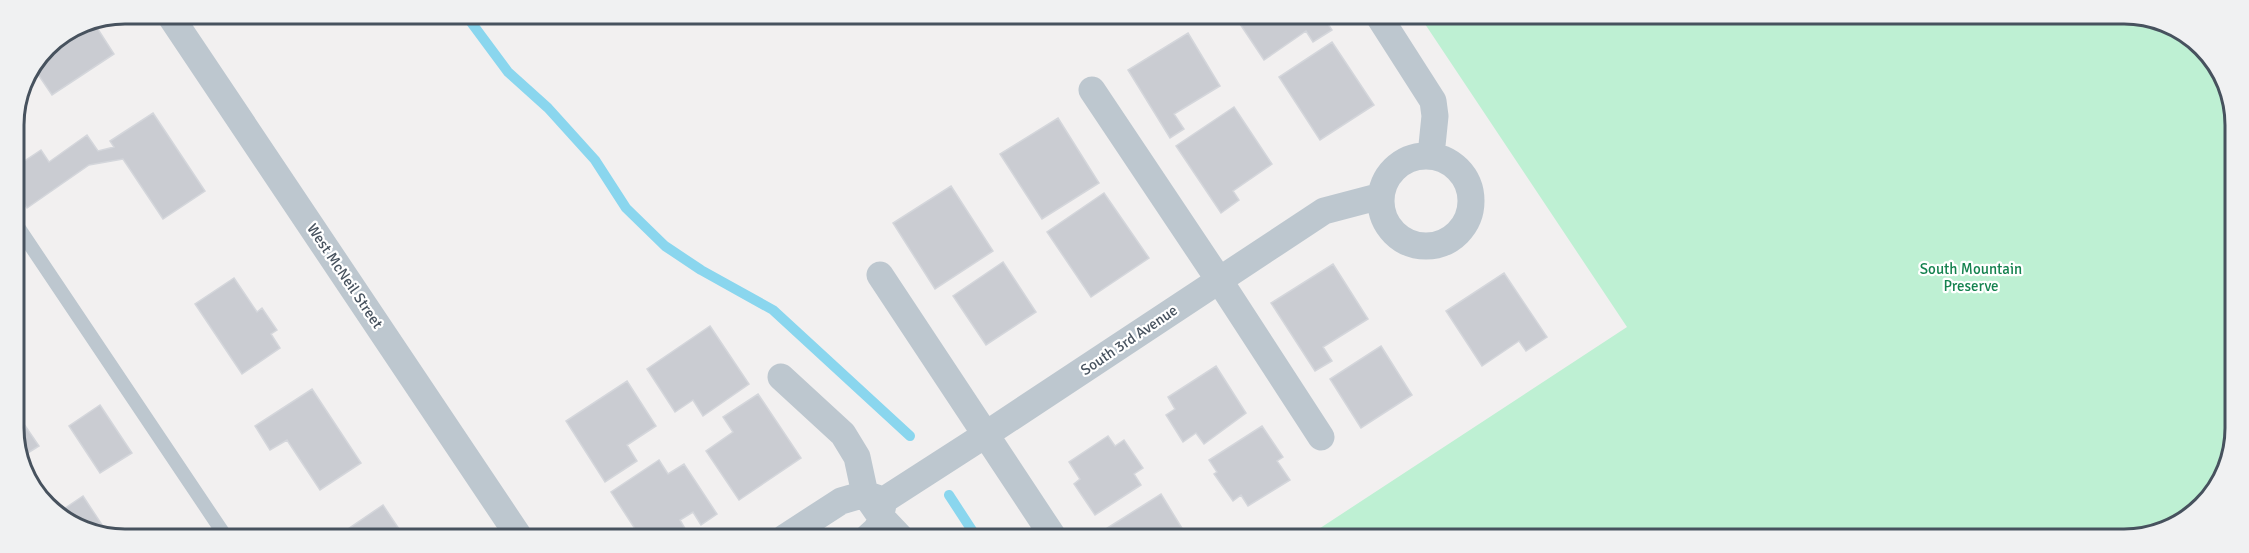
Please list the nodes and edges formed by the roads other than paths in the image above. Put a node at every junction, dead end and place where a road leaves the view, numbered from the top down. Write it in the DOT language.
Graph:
graph roads {
  1 [pos="176,24"];
  2 [pos="1384,24"];
  3 [pos="1092,90"];
  4 [pos="1431,156"];
  5 [pos="1381,196"];
  6 [pos="24,236"];
  7 [pos="880,276"];
  8 [pos="1220,280"];
  9 [pos="781,377"];
  10 [pos="986,435"];
  11 [pos="1321,437"];
  12 [pos="874,512"];
  13 [pos="221,529"];
  14 [pos="514,529"];
  15 [pos="798,529"];
  16 [pos="892,529"];
  17 [pos="1048,529"];
  1 -- 14 [label="street, West McNeil Street"];
  2 -- 4 [label="street"];
  3 -- 8 [label="street"];
  4 -- 5 [label="street"];
  4 -- 5 [label="street"];
  5 -- 8 [label="street, South 3rd Avenue"];
  6 -- 13 [label="lane"];
  7 -- 10 [label="street"];
  8 -- 10 [label="street, South 3rd Avenue"];
  8 -- 11 [label="street"];
  9 -- 12 [label="street"];
  10 -- 12 [label="street, South 3rd Avenue"];
  10 -- 17 [label="street"];
  12 -- 15 [label="street, South 3rd Avenue"];
  12 -- 16 [label="street"];
}
